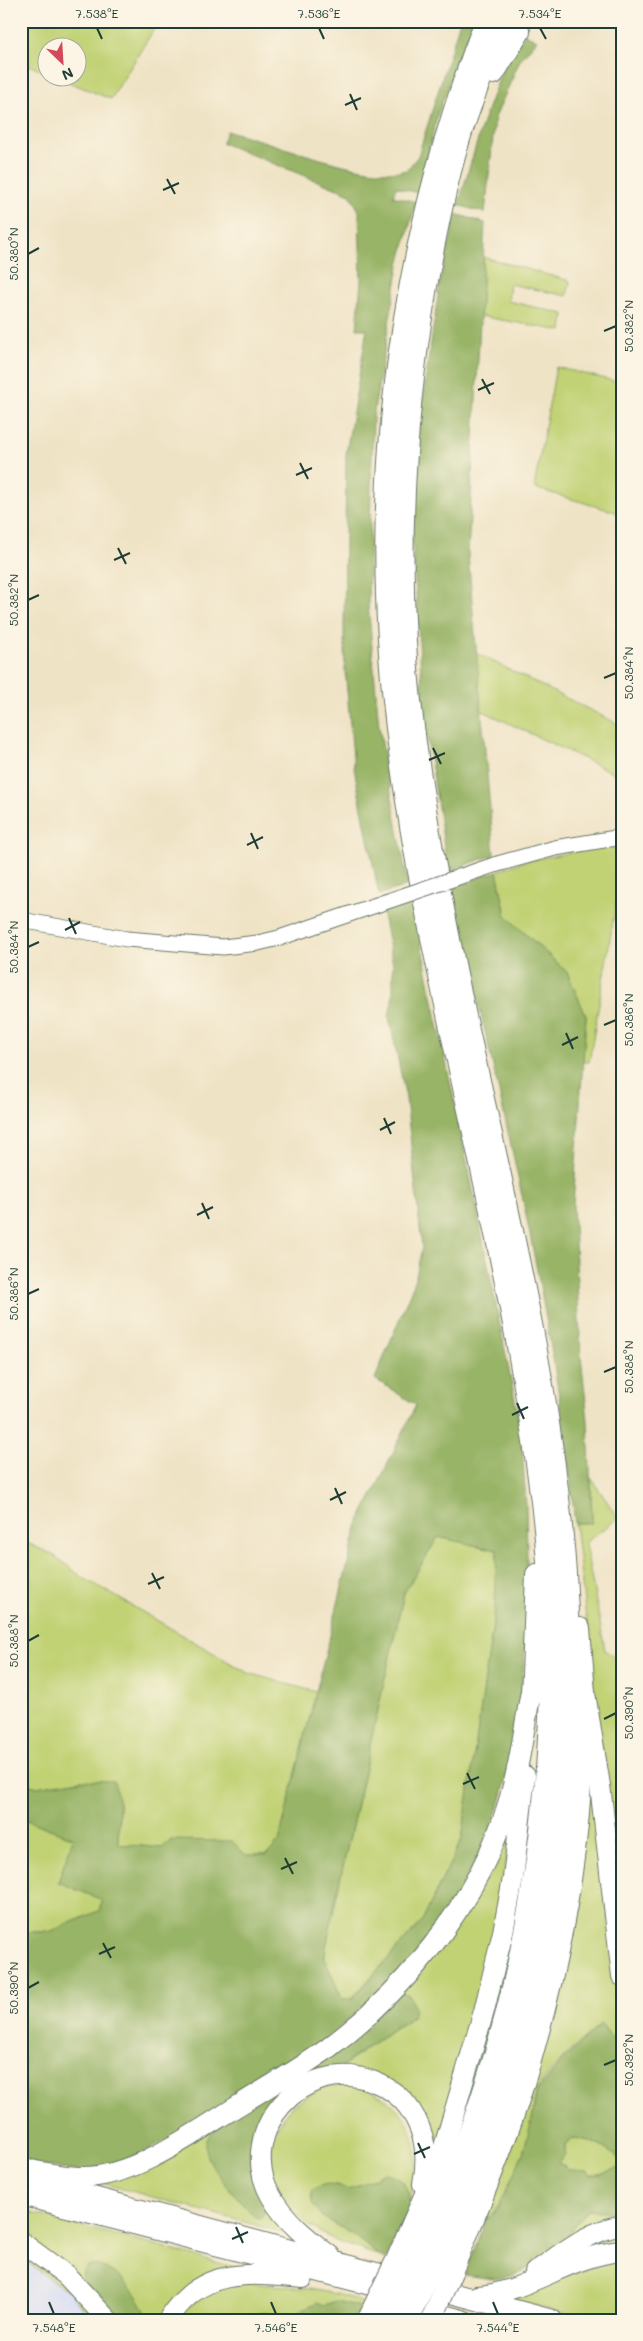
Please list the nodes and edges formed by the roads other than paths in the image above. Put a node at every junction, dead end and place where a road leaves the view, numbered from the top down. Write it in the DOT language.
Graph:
graph roads {
  1 [pos="485,21"];
  2 [pos="512,27"];
  3 [pos="622,837"];
  4 [pos="21,920"];
  5 [pos="553,1531"];
  6 [pos="532,1686"];
  7 [pos="585,1693"];
  8 [pos="622,1976"];
  9 [pos="21,2168"];
  10 [pos="21,2178"];
  11 [pos="21,2195"];
  12 [pos="126,2221"];
  13 [pos="622,2225"];
  14 [pos="412,2226"];
  15 [pos="21,2242"];
  16 [pos="622,2251"];
  17 [pos="337,2261"];
  18 [pos="425,2265"];
  19 [pos="303,2278"];
  20 [pos="499,2293"];
  21 [pos="465,2297"];
  22 [pos="108,2320"];
  23 [pos="168,2320"];
  24 [pos="367,2320"];
  25 [pos="388,2320"];
  26 [pos="408,2320"];
  27 [pos="431,2320"];
  28 [pos="462,2320"];
  29 [pos="502,2320"];
  30 [pos="552,2320"];
  1 -- 5 [label="highway"];
  2 -- 5 [label="highway"];
  3 -- 4 [label="main road, bridge"];
  5 -- 6 [label="highway"];
  5 -- 7 [label="highway"];
  5 -- 18 [label="highway"];
  6 -- 9 [label="highway"];
  6 -- 14 [label="highway"];
  7 -- 8 [label="highway"];
  7 -- 18 [label="highway"];
  10 -- 17 [label="highway"];
  11 -- 12 [label="highway"];
  12 -- 19 [label="highway"];
  12 -- 29 [label="highway"];
  13 -- 20 [label="highway"];
  14 -- 17 [label="highway"];
  14 -- 18 [label="highway"];
  15 -- 22 [label="highway"];
  16 -- 20 [label="highway"];
  17 -- 21 [label="highway"];
  18 -- 24 [label="highway, bridge"];
  18 -- 25 [label="highway, bridge"];
  18 -- 26 [label="highway, bridge"];
  18 -- 27 [label="highway, bridge"];
  19 -- 23 [label="highway"];
  19 -- 28 [label="highway"];
  20 -- 21 [label="highway"];
  21 -- 30 [label="highway"];
}
